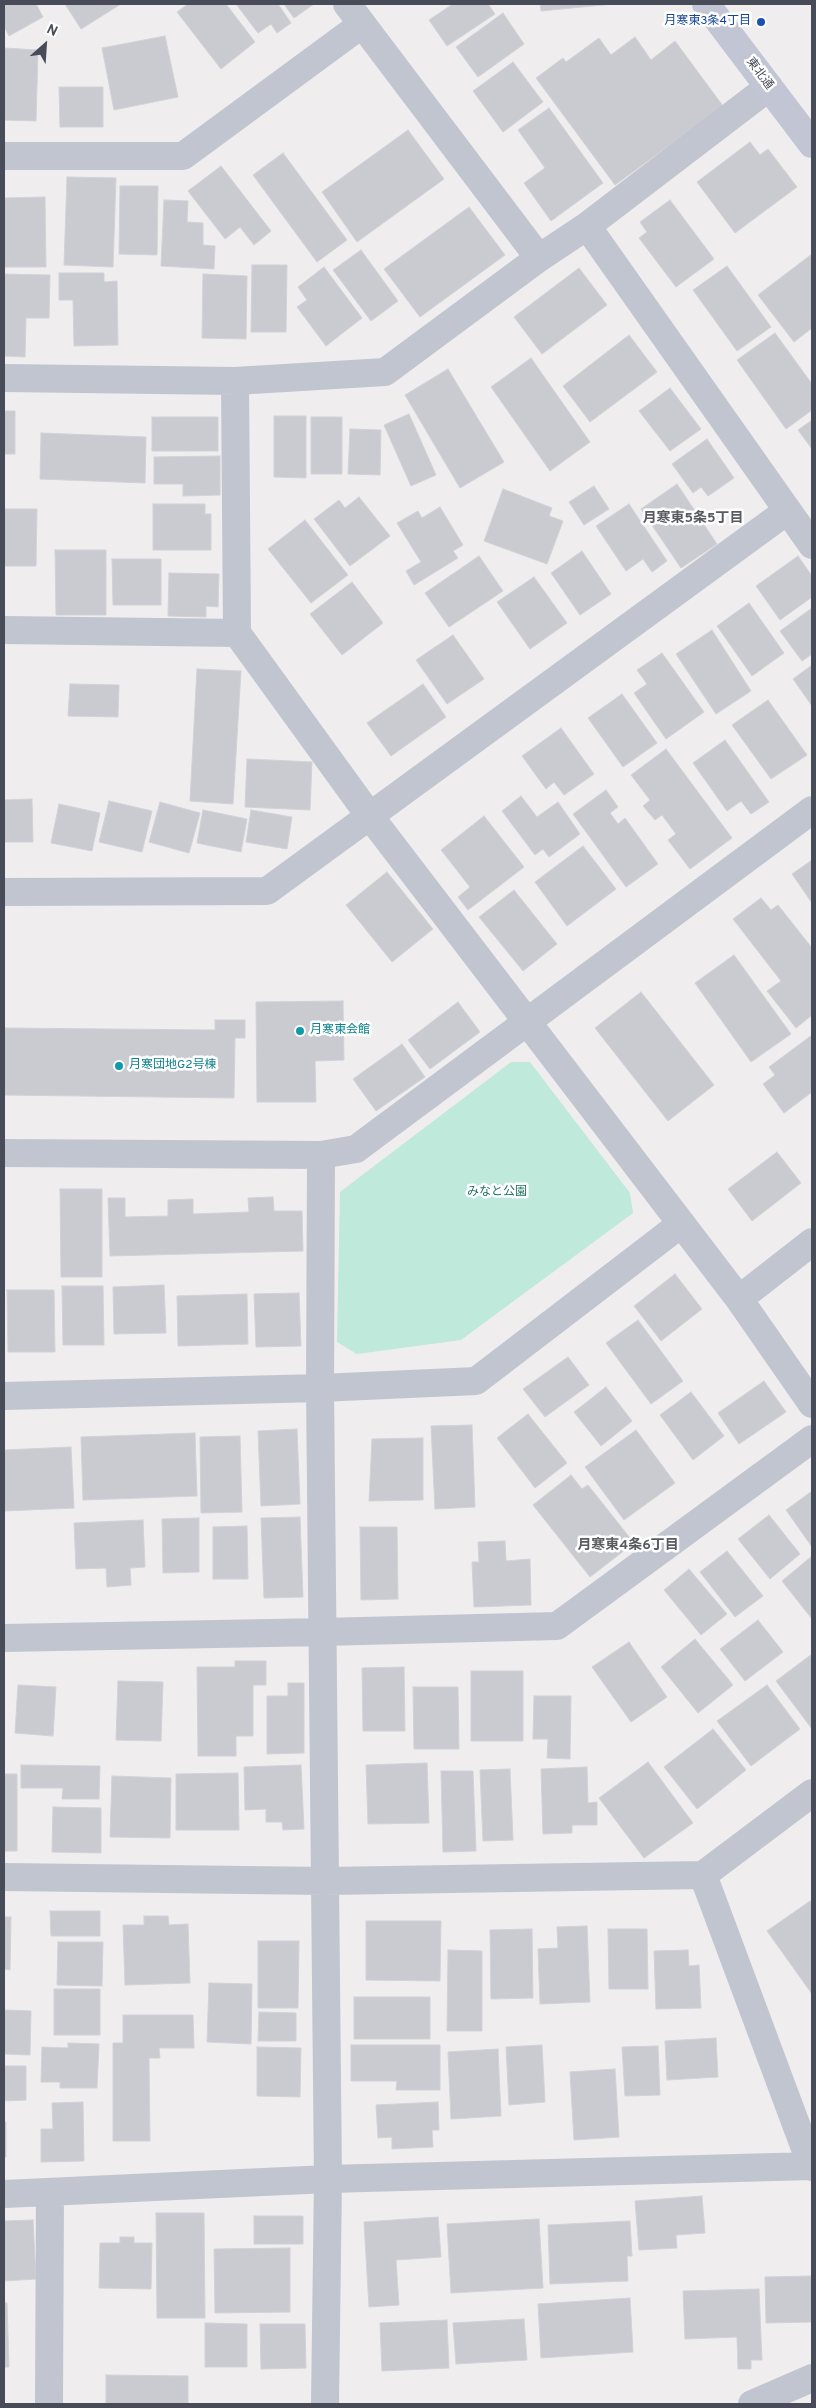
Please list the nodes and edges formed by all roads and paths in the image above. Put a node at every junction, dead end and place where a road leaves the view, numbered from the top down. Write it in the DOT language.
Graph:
graph roads {
  1 [pos="706,4"];
  2 [pos="354,14"];
  3 [pos="769,87"];
  4 [pos="812,144"];
  5 [pos="4,156"];
  6 [pos="587,226"];
  7 [pos="540,258"];
  8 [pos="4,378"];
  9 [pos="235,381"];
  10 [pos="786,511"];
  11 [pos="812,545"];
  12 [pos="4,630"];
  13 [pos="237,633"];
  14 [pos="812,810"];
  15 [pos="369,815"];
  16 [pos="4,892"];
  17 [pos="526,1022"];
  18 [pos="4,1154"];
  19 [pos="321,1155"];
  20 [pos="681,1224"];
  21 [pos="812,1242"];
  22 [pos="739,1299"];
  23 [pos="320,1388"];
  24 [pos="4,1396"];
  25 [pos="812,1404"];
  26 [pos="812,1439"];
  27 [pos="323,1632"];
  28 [pos="4,1638"];
  29 [pos="812,1793"];
  30 [pos="703,1874"];
  31 [pos="4,1877"];
  32 [pos="326,1881"];
  33 [pos="812,2166"];
  34 [pos="328,2179"];
  35 [pos="50,2193"];
  36 [pos="4,2194"];
  37 [pos="812,2378"];
  38 [pos="49,2404"];
  39 [pos="325,2404"];
  40 [pos="752,2404"];
  1 -- 3 [label="street, 東北通"];
  2 -- 5 [label="street"];
  2 -- 7 [label="street"];
  3 -- 4 [label="street, 東北通"];
  3 -- 6 [label="street"];
  6 -- 7 [label="street"];
  6 -- 10 [label="street"];
  7 -- 9 [label="street"];
  8 -- 9 [label="street"];
  9 -- 13 [label="street"];
  10 -- 11 [label="street"];
  10 -- 15 [label="street"];
  12 -- 13 [label="street"];
  13 -- 15 [label="street"];
  14 -- 17 [label="street"];
  15 -- 16 [label="street"];
  15 -- 17 [label="street"];
  17 -- 19 [label="street"];
  17 -- 20 [label="street"];
  18 -- 19 [label="street"];
  19 -- 23 [label="street"];
  20 -- 22 [label="street"];
  20 -- 23 [label="street"];
  21 -- 22 [label="street"];
  22 -- 25 [label="street"];
  23 -- 24 [label="street"];
  23 -- 27 [label="street"];
  26 -- 27 [label="street"];
  27 -- 28 [label="street"];
  27 -- 32 [label="street"];
  29 -- 30 [label="street"];
  30 -- 32 [label="street"];
  30 -- 33 [label="street"];
  31 -- 32 [label="street"];
  32 -- 34 [label="street"];
  33 -- 34 [label="street"];
  34 -- 35 [label="street"];
  34 -- 39 [label="street"];
  35 -- 36 [label="street"];
  35 -- 38 [label="street"];
  37 -- 40 [label="street"];
}
